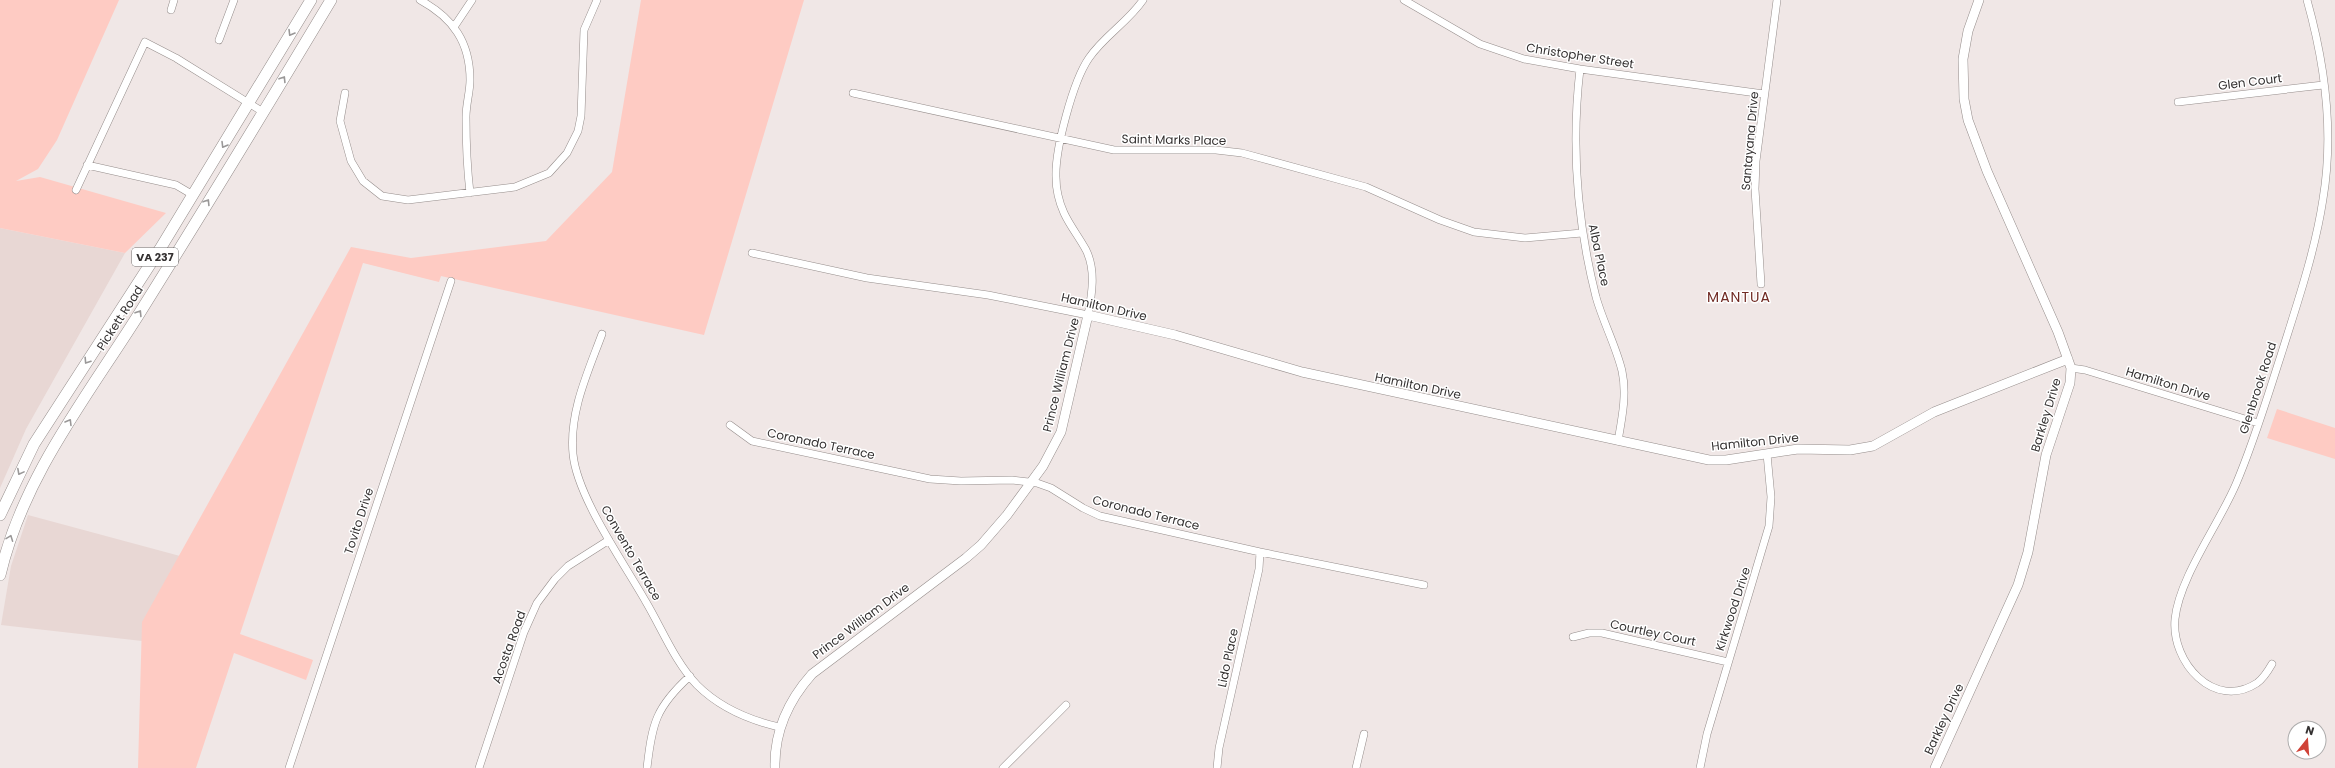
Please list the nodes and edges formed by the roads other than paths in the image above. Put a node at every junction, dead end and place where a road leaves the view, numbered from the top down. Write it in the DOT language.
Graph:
graph roads {
  1 [pos="174,0"];
  2 [pos="311,0"];
  3 [pos="331,0"];
  4 [pos="420,0"];
  5 [pos="472,0"];
  6 [pos="597,0"];
  7 [pos="1143,0"];
  8 [pos="1404,0"];
  9 [pos="1777,0"];
  10 [pos="1979,0"];
  11 [pos="2307,0"];
  12 [pos="231,1"];
  13 [pos="171,10"];
  14 [pos="454,27"];
  15 [pos="219,40"];
  16 [pos="1580,69"];
  17 [pos="2323,85"];
  18 [pos="345,93"];
  19 [pos="853,93"];
  20 [pos="1764,94"];
  21 [pos="2178,102"];
  22 [pos="249,103"];
  23 [pos="263,112"];
  24 [pos="1062,139"];
  25 [pos="87,165"];
  26 [pos="76,190"];
  27 [pos="470,193"];
  28 [pos="193,195"];
  29 [pos="1582,233"];
  30 [pos="752,252"];
  31 [pos="451,281"];
  32 [pos="1761,284"];
  33 [pos="1088,315"];
  34 [pos="602,334"];
  35 [pos="2068,359"];
  36 [pos="2071,368"];
  37 [pos="2258,423"];
  38 [pos="730,426"];
  39 [pos="1618,440"];
  40 [pos="1767,454"];
  41 [pos="1032,483"];
  42 [pos="0,515"];
  43 [pos="609,540"];
  44 [pos="1260,552"];
  45 [pos="0,575"];
  46 [pos="1424,585"];
  47 [pos="1573,637"];
  48 [pos="1728,662"];
  49 [pos="2272,664"];
  50 [pos="690,676"];
  51 [pos="1066,705"];
  52 [pos="780,727"];
  53 [pos="1364,734"];
  54 [pos="289,768"];
  55 [pos="479,768"];
  56 [pos="647,768"];
  57 [pos="775,768"];
  58 [pos="1003,768"];
  59 [pos="1217,768"];
  60 [pos="1356,768"];
  61 [pos="1700,768"];
  62 [pos="1935,768"];
  1 -- 13 [label="street"];
  2 -- 22 [label="main road, Pickett Road / VA 237, one-way"];
  23 -- 3 [label="main road, Pickett Road / VA 237, one-way"];
  4 -- 14 [label="street"];
  5 -- 14 [label="street"];
  6 -- 27 [label="street"];
  7 -- 24 [label="street, Prince William Drive"];
  8 -- 16 [label="street, Christopher Street"];
  9 -- 20 [label="street, Santayana Drive"];
  10 -- 35 [label="street, Barkley Drive"];
  11 -- 17 [label="street, Glenbrook Road"];
  12 -- 15 [label="street"];
  14 -- 27 [label="street"];
  16 -- 20 [label="street, Christopher Street"];
  16 -- 29 [label="street, Alba Place"];
  17 -- 21 [label="street, Glen Court"];
  17 -- 37 [label="street, Glenbrook Road"];
  18 -- 27 [label="street"];
  19 -- 24 [label="street, Saint Marks Place"];
  20 -- 32 [label="street, Santayana Drive"];
  22 -- 23 [label="street"];
  22 -- 25 [label="street"];
  22 -- 28 [label="main road, Pickett Road / VA 237, one-way"];
  45 -- 23 [label="main road, Pickett Road / VA 237, one-way"];
  24 -- 29 [label="street, Saint Marks Place"];
  24 -- 33 [label="street, Prince William Drive"];
  25 -- 26 [label="street"];
  25 -- 28 [label="street"];
  28 -- 42 [label="main road, Pickett Road / VA 237, one-way"];
  29 -- 39 [label="street, Alba Place"];
  30 -- 33 [label="street, Hamilton Drive"];
  31 -- 54 [label="street, Tovito Drive"];
  33 -- 39 [label="street, Hamilton Drive"];
  33 -- 41 [label="street, Prince William Drive"];
  34 -- 43 [label="street, Convento Terrace"];
  35 -- 36 [label="street, Barkley Drive"];
  35 -- 40 [label="street, Hamilton Drive"];
  36 -- 37 [label="street, Hamilton Drive"];
  36 -- 62 [label="street, Barkley Drive"];
  37 -- 49 [label="street, Glenbrook Road"];
  38 -- 41 [label="street, Coronado Terrace"];
  39 -- 40 [label="street, Hamilton Drive"];
  40 -- 48 [label="street, Kirkwood Drive"];
  41 -- 44 [label="street, Coronado Terrace"];
  41 -- 52 [label="street, Prince William Drive"];
  43 -- 50 [label="street, Convento Terrace"];
  43 -- 55 [label="street, Acosta Road"];
  44 -- 46 [label="street, Coronado Terrace"];
  44 -- 59 [label="street, Lido Place"];
  47 -- 48 [label="street, Courtley Court"];
  48 -- 61 [label="street, Kirkwood Drive"];
  50 -- 52 [label="street, Convento Terrace"];
  50 -- 56 [label="street"];
  51 -- 58 [label="street"];
  52 -- 57 [label="street, Prince William Drive"];
  53 -- 60 [label="street"];
}
